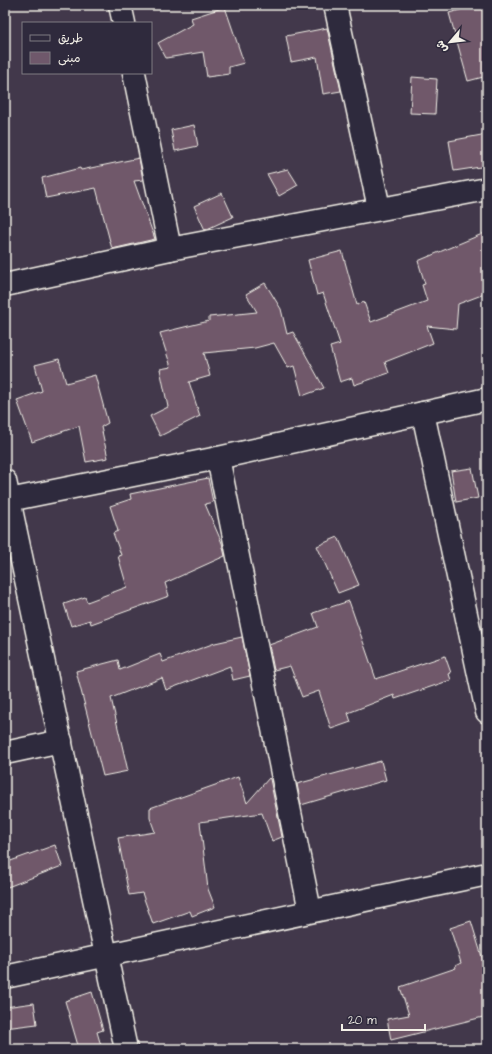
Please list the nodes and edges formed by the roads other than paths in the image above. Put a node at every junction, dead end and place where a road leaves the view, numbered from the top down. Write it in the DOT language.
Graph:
graph roads {
  1 [pos="120,5"];
  2 [pos="335,5"];
  3 [pos="124,22"];
  4 [pos="134,74"];
  5 [pos="487,189"];
  6 [pos="379,208"];
  7 [pos="170,249"];
  8 [pos="5,286"];
  9 [pos="487,399"];
  10 [pos="423,413"];
  11 [pos="218,458"];
  12 [pos="7,491"];
  13 [pos="12,545"];
  14 [pos="487,712"];
  15 [pos="60,741"];
  16 [pos="5,753"];
  17 [pos="487,874"];
  18 [pos="310,911"];
  19 [pos="106,955"];
  20 [pos="5,977"];
  21 [pos="126,1049"];
  1 -- 3 [label="street"];
  2 -- 6 [label="street"];
  4 -- 7 [label="street"];
  5 -- 6 [label="street"];
  6 -- 7 [label="street"];
  7 -- 8 [label="street"];
  9 -- 10 [label="street"];
  10 -- 11 [label="street"];
  10 -- 14 [label="street"];
  11 -- 12 [label="street"];
  11 -- 18 [label="street"];
  12 -- 13 [label="street"];
  13 -- 15 [label="street"];
  15 -- 16 [label="street"];
  15 -- 19 [label="street"];
  17 -- 18 [label="street"];
  18 -- 19 [label="street"];
  19 -- 20 [label="street"];
  19 -- 21 [label="street"];
}
